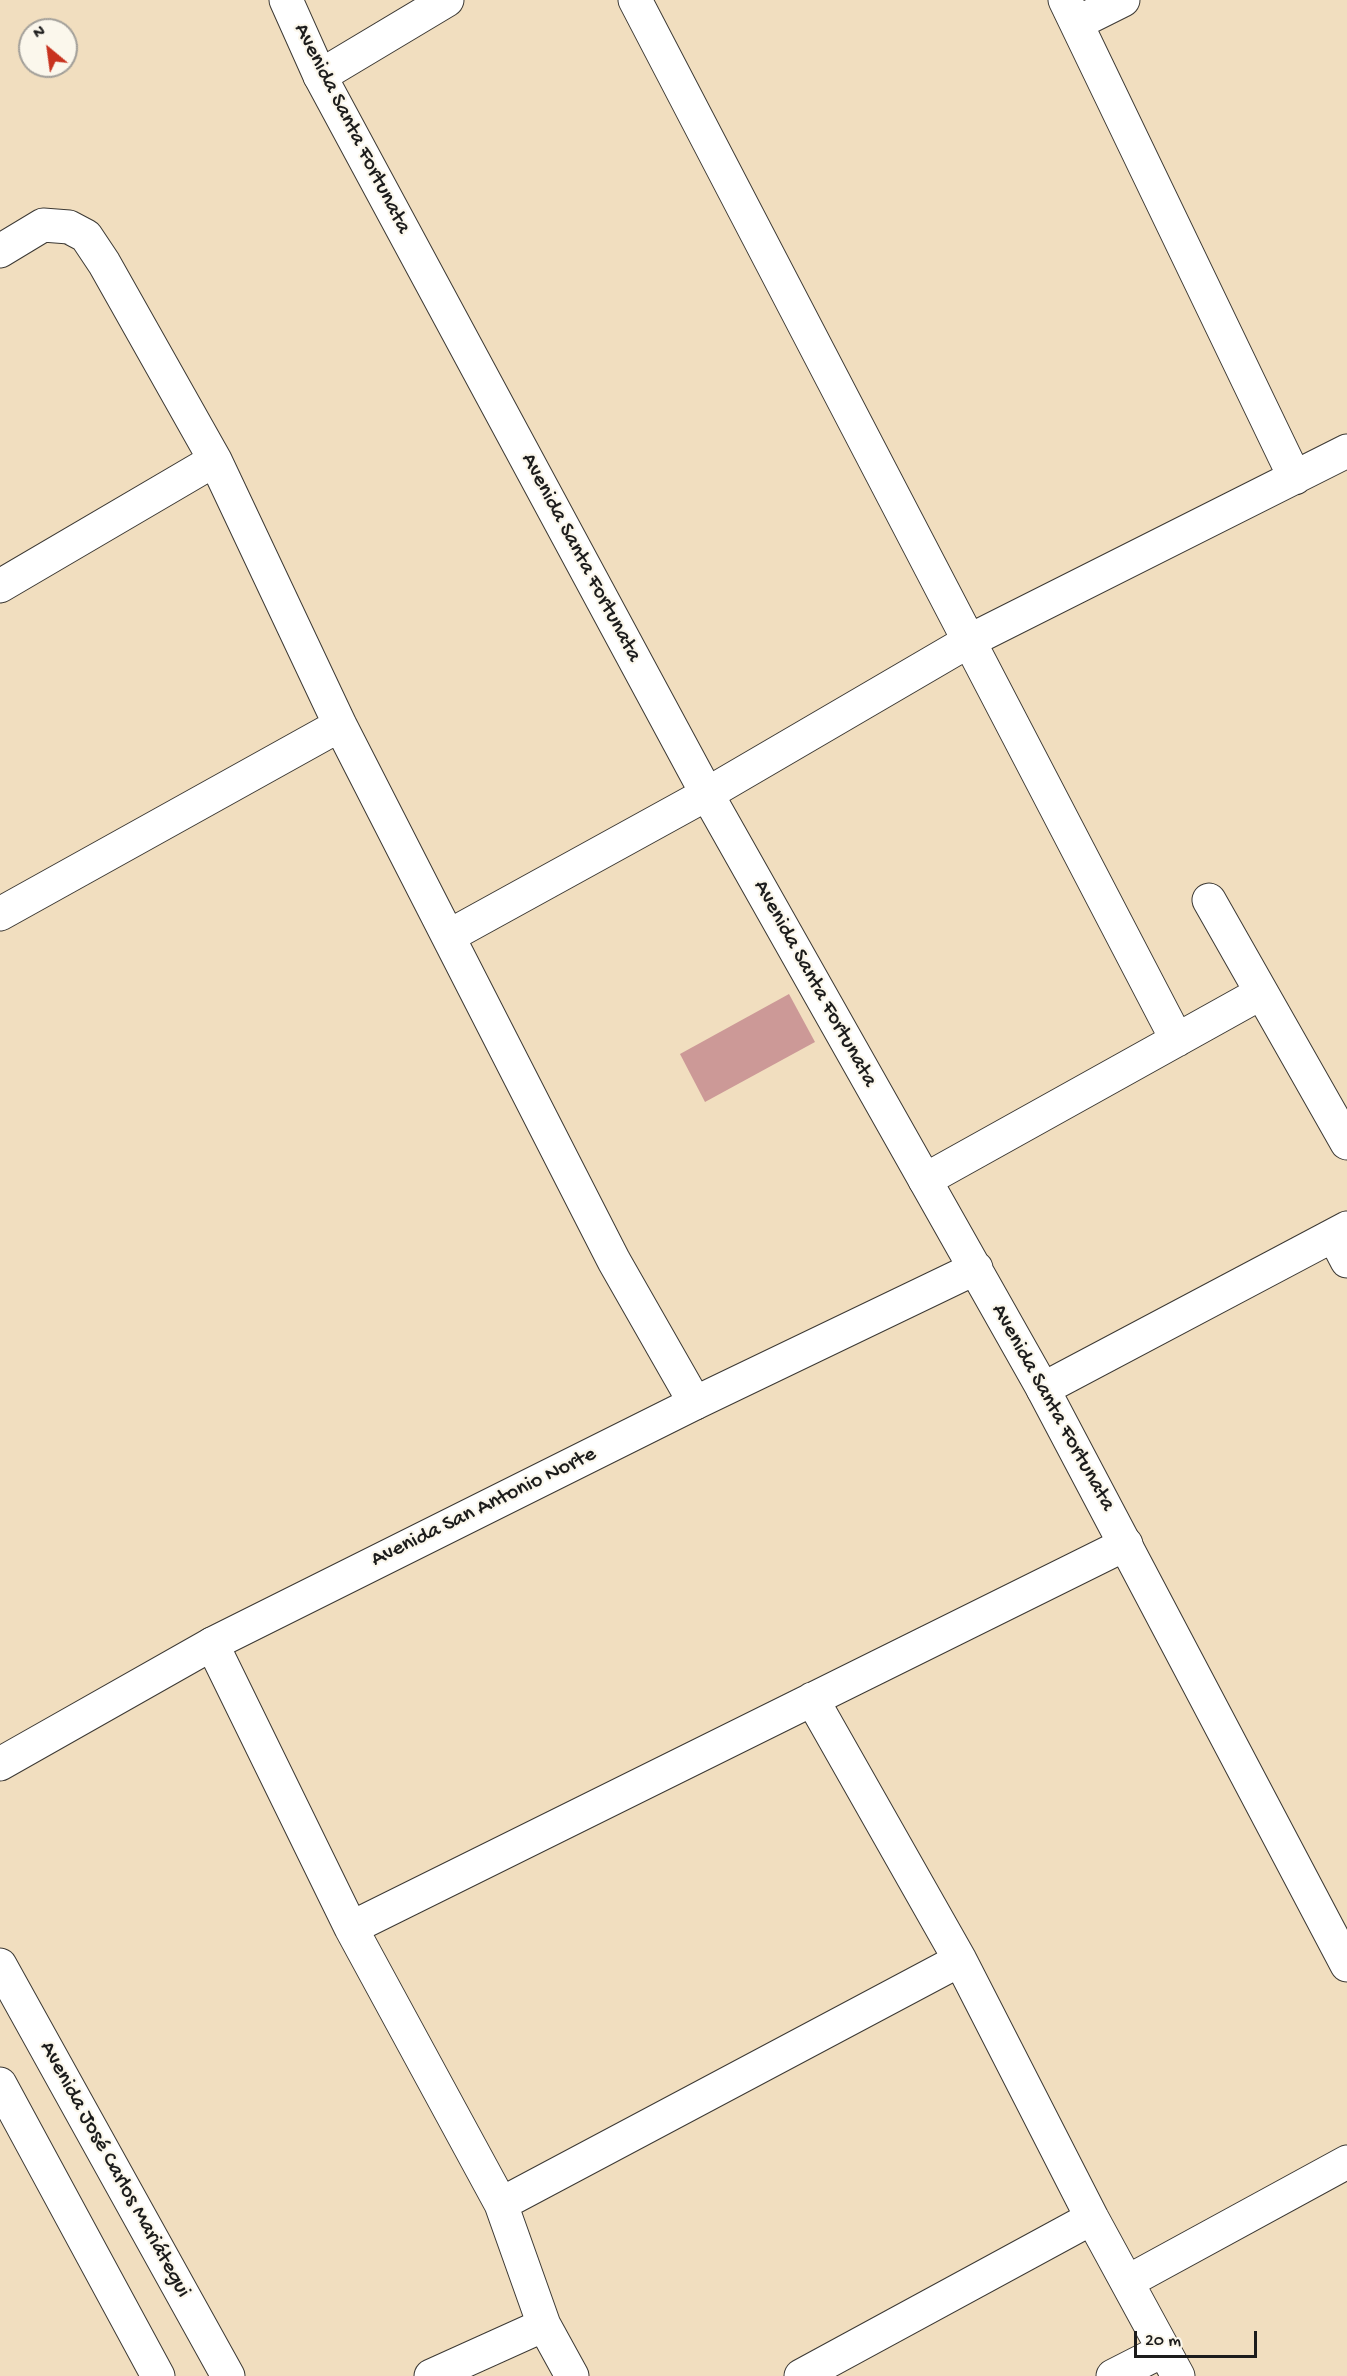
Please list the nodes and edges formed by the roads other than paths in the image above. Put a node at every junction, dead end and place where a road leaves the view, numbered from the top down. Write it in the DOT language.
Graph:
graph roads {
  1 [pos="286,0"];
  2 [pos="447,0"];
  3 [pos="635,0"];
  4 [pos="1123,0"];
  5 [pos="1071,12"];
  6 [pos="320,76"];
  7 [pos="0,251"];
  8 [pos="1347,451"];
  9 [pos="216,460"];
  10 [pos="1295,478"];
  11 [pos="0,586"];
  12 [pos="969,641"];
  13 [pos="340,725"];
  14 [pos="707,794"];
  15 [pos="1209,900"];
  16 [pos="0,914"];
  17 [pos="449,936"];
  18 [pos="1261,993"];
  19 [pos="1177,1040"];
  20 [pos="1347,1143"];
  21 [pos="925,1180"];
  22 [pos="1343,1242"];
  23 [pos="976,1268"];
  24 [pos="1042,1389"];
  25 [pos="695,1403"];
  26 [pos="1126,1544"];
  27 [pos="212,1644"];
  28 [pos="812,1699"];
  29 [pos="0,1764"];
  30 [pos="351,1928"];
  31 [pos="960,1960"];
  32 [pos="0,1965"];
  33 [pos="1347,1965"];
  34 [pos="0,2085"];
  35 [pos="1347,2162"];
  36 [pos="501,2204"];
  37 [pos="1092,2218"];
  38 [pos="1127,2282"];
  39 [pos="544,2325"];
  40 [pos="1171,2363"];
  41 [pos="158,2376"];
  42 [pos="228,2376"];
  43 [pos="431,2376"];
  44 [pos="572,2376"];
  45 [pos="801,2376"];
  46 [pos="1113,2376"];
  1 -- 6 [label="street, Avenida Santa Fortunata"];
  2 -- 6 [label="street"];
  3 -- 12 [label="street"];
  4 -- 5 [label="street"];
  5 -- 10 [label="street"];
  6 -- 14 [label="street, Avenida Santa Fortunata"];
  7 -- 9 [label="street"];
  8 -- 10 [label="street"];
  9 -- 11 [label="street"];
  9 -- 13 [label="street"];
  10 -- 12 [label="street"];
  12 -- 14 [label="street"];
  12 -- 19 [label="street"];
  13 -- 16 [label="street"];
  13 -- 17 [label="street"];
  14 -- 17 [label="street"];
  14 -- 21 [label="street, Avenida Santa Fortunata"];
  15 -- 18 [label="street"];
  17 -- 25 [label="street"];
  18 -- 19 [label="street"];
  18 -- 20 [label="street"];
  19 -- 21 [label="street"];
  21 -- 23 [label="street, Avenida Santa Fortunata"];
  22 -- 24 [label="street"];
  23 -- 24 [label="street, Avenida Santa Fortunata"];
  23 -- 25 [label="street, Avenida San Antonio Norte"];
  24 -- 26 [label="street, Avenida Santa Fortunata"];
  25 -- 27 [label="street, Avenida San Antonio Norte"];
  26 -- 28 [label="street"];
  26 -- 33 [label="street, Avenida Santa Fortunata"];
  27 -- 29 [label="street, Avenida San Antonio Norte"];
  27 -- 30 [label="street"];
  28 -- 30 [label="street"];
  28 -- 31 [label="street"];
  30 -- 36 [label="street"];
  31 -- 36 [label="street"];
  31 -- 37 [label="street"];
  32 -- 42 [label="street, Avenida José Carlos Mariátegui"];
  34 -- 41 [label="street"];
  35 -- 38 [label="street"];
  36 -- 39 [label="street"];
  37 -- 38 [label="street"];
  37 -- 45 [label="street"];
  38 -- 40 [label="street"];
  39 -- 43 [label="street"];
  39 -- 44 [label="street"];
  40 -- 46 [label="street"];
}
